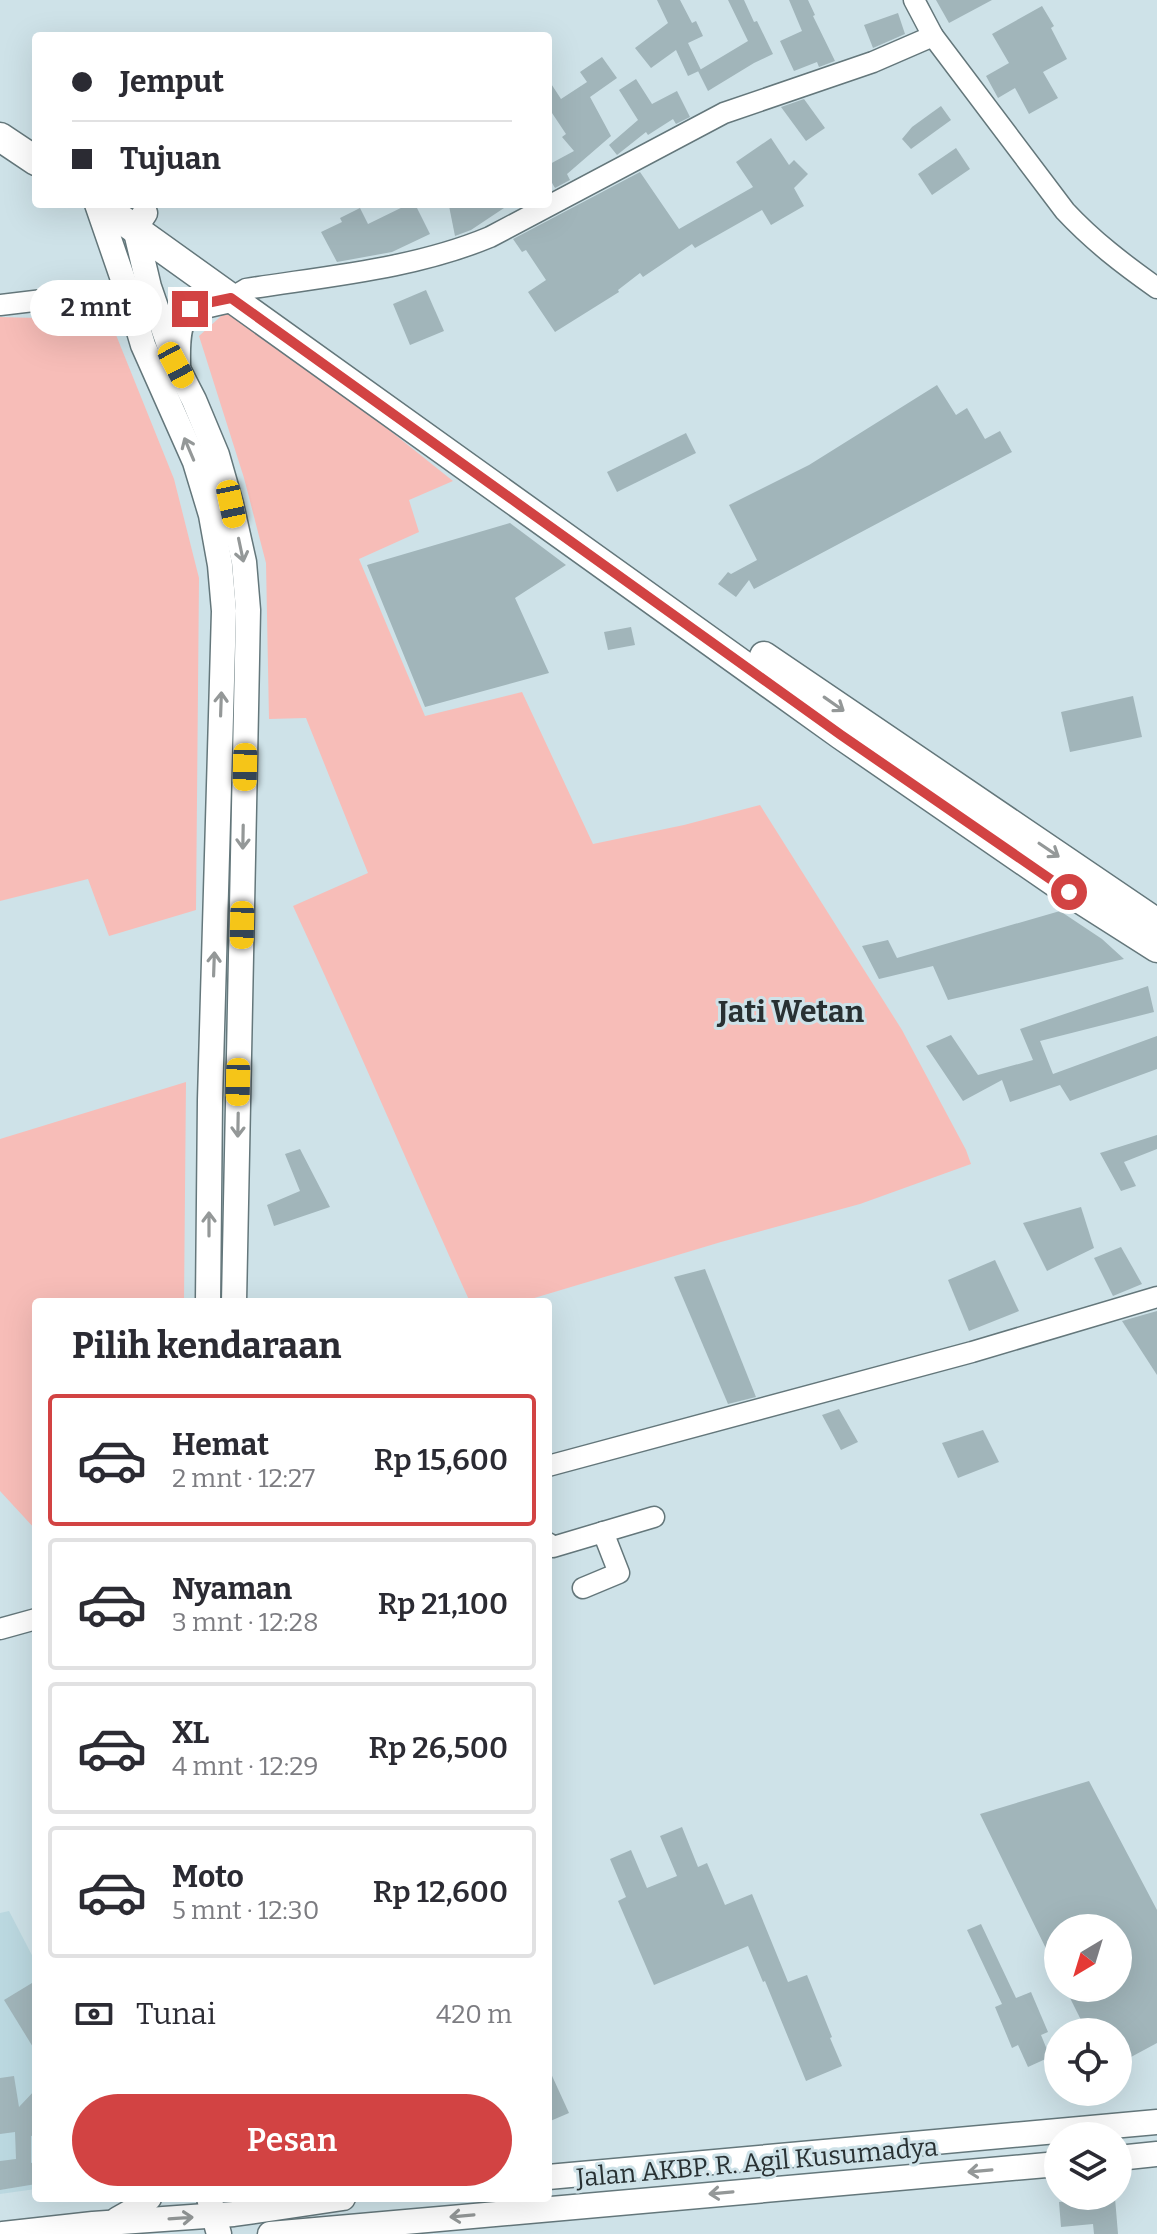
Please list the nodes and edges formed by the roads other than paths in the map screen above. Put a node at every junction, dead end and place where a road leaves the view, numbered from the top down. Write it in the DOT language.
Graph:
graph roads {
  1 [pos="914,0"];
  2 [pos="933,36"];
  3 [pos="0,114"];
  4 [pos="32,136"];
  5 [pos="0,137"];
  6 [pos="32,158"];
  7 [pos="552,204"];
  8 [pos="100,208"];
  9 [pos="112,208"];
  10 [pos="545,208"];
  11 [pos="137,215"];
  12 [pos="1157,288"];
  13 [pos="138,289"];
  14 [pos="238,293"];
  15 [pos="0,305"];
  16 [pos="176,365"];
  17 [pos="1157,923"];
  18 [pos="1157,948"];
  19 [pos="1157,1297"];
  20 [pos="208,1298"];
  21 [pos="234,1298"];
  22 [pos="552,1465"];
  23 [pos="654,1517"];
  24 [pos="603,1532"];
  25 [pos="552,1546"];
  26 [pos="583,1588"];
  27 [pos="32,1620"];
  28 [pos="0,1629"];
  29 [pos="1157,2122"];
  30 [pos="1157,2154"];
  31 [pos="1132,2157"];
  32 [pos="1044,2165"];
  33 [pos="552,2177"];
  34 [pos="145,2202"];
  35 [pos="309,2202"];
  36 [pos="224,2216"];
  37 [pos="113,2222"];
  38 [pos="327,2231"];
  39 [pos="3,2234"];
  40 [pos="270,2234"];
  1 -- 2 [label="street"];
  2 -- 7 [label="street"];
  2 -- 12 [label="street"];
  3 -- 4 [label="highway"];
  5 -- 6 [label="highway"];
  8 -- 13 [label="main road"];
  9 -- 11 [label="highway"];
  10 -- 14 [label="street"];
  11 -- 13 [label="main road"];
  11 -- 14 [label="highway"];
  13 -- 15 [label="street"];
  13 -- 16 [label="main road"];
  20 -- 13 [label="main road, one-way"];
  14 -- 16 [label="highway"];
  14 -- 17 [label="highway, one-way"];
  14 -- 18 [label="highway"];
  16 -- 21 [label="main road, one-way"];
  19 -- 22 [label="street"];
  23 -- 24 [label="street"];
  24 -- 25 [label="street"];
  24 -- 26 [label="street"];
  27 -- 28 [label="street"];
  29 -- 33 [label="main road, Jalan AKBP. R. Agil Kusumadya"];
  30 -- 31 [label="main road"];
  32 -- 38 [label="main road, Jalan AKBP. R. Agil Kusumadya, one-way"];
  34 -- 37 [label="main road"];
  35 -- 36 [label="main road"];
  37 -- 36 [label="main road, one-way"];
  37 -- 39 [label="main road"];
  38 -- 40 [label="main road, Jalan AKBP. R. Agil Kusumadya"];
}
